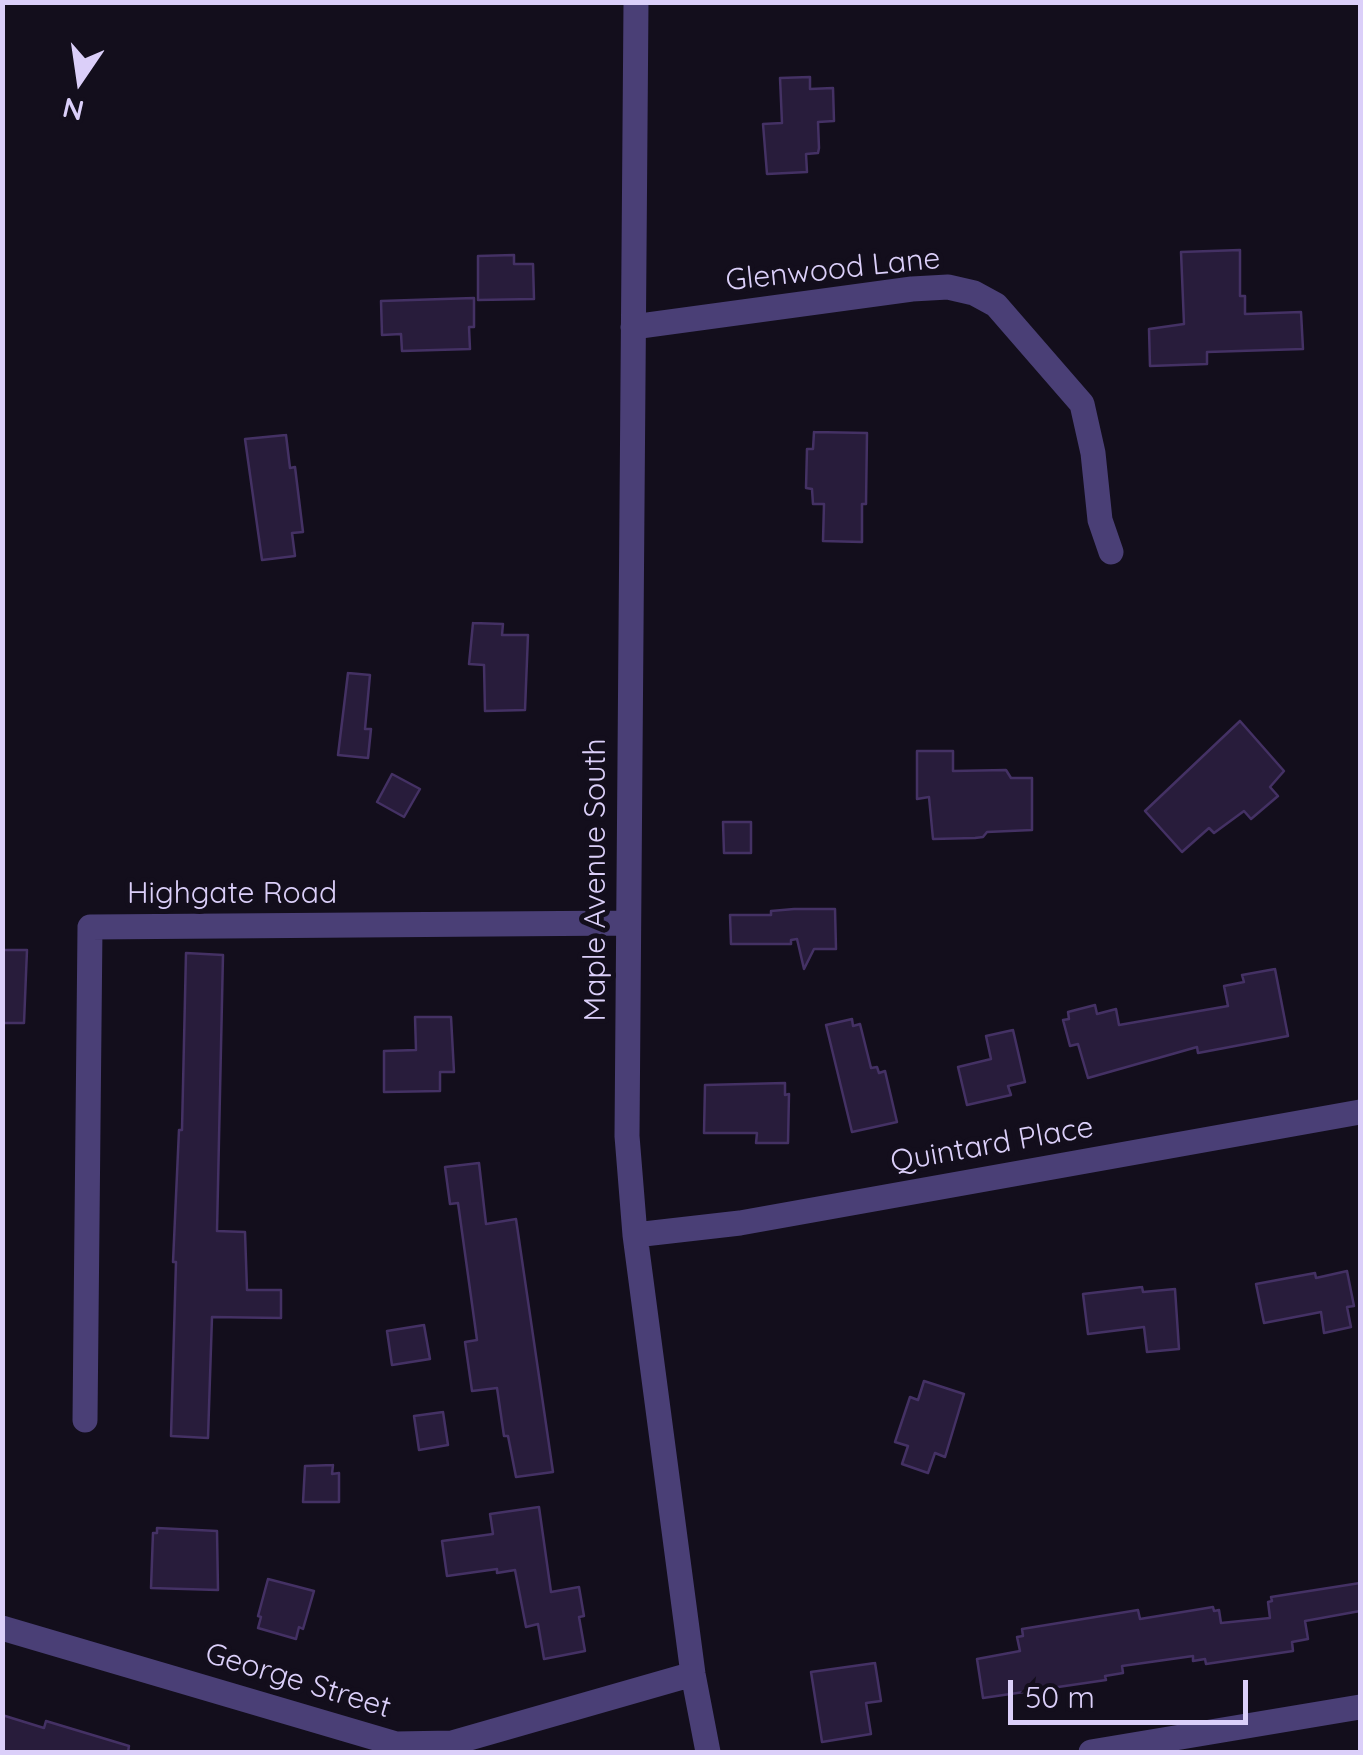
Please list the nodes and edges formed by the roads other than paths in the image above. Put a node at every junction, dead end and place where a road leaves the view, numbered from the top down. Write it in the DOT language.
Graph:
graph roads {
  1 [pos="636,2"];
  2 [pos="633,327"];
  3 [pos="1111,552"];
  4 [pos="628,923"];
  5 [pos="1360,1112"];
  6 [pos="634,1236"];
  7 [pos="85,1420"];
  8 [pos="2,1628"];
  9 [pos="693,1674"];
  10 [pos="1360,1707"];
  11 [pos="708,1752"];
  12 [pos="1090,1752"];
  1 -- 2 [label="street, Maple Avenue South"];
  2 -- 3 [label="street, Glenwood Lane"];
  2 -- 4 [label="street, Maple Avenue South"];
  4 -- 6 [label="street, Maple Avenue South"];
  4 -- 7 [label="street, Highgate Road"];
  5 -- 6 [label="street, Quintard Place"];
  6 -- 9 [label="street, Maple Avenue South"];
  8 -- 9 [label="street, George Street"];
  9 -- 11 [label="street, Maple Avenue South"];
  10 -- 12 [label="street"];
}
